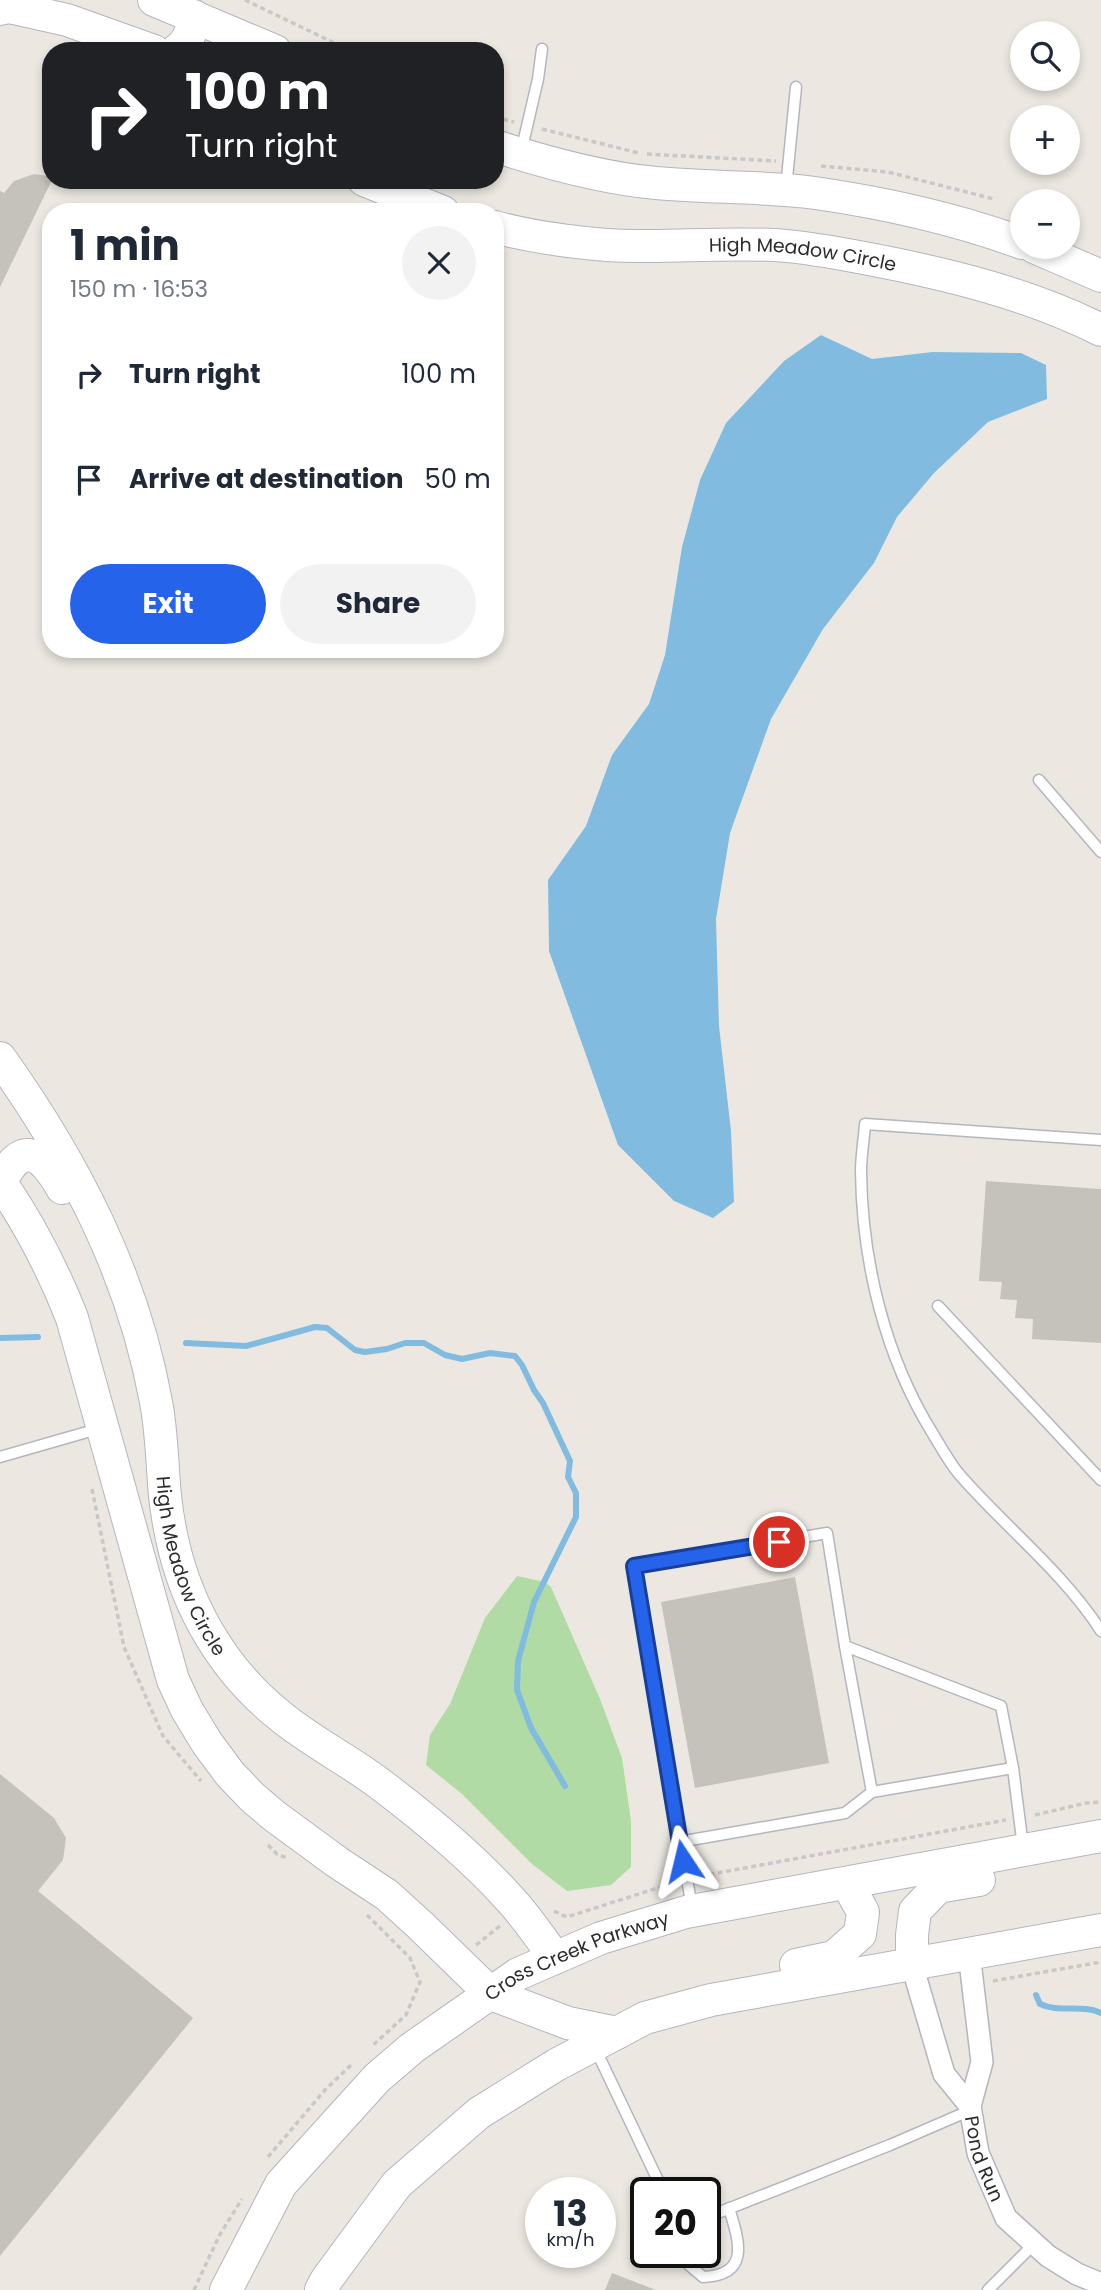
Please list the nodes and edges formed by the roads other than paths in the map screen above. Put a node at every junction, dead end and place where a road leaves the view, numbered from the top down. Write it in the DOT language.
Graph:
graph roads {
  1 [pos="154,0"];
  2 [pos="0,9"];
  3 [pos="194,16"];
  4 [pos="0,24"];
  5 [pos="74,42"];
  6 [pos="129,42"];
  7 [pos="187,42"];
  8 [pos="254,42"];
  9 [pos="542,49"];
  10 [pos="796,87"];
  11 [pos="510,147"];
  12 [pos="787,176"];
  13 [pos="402,189"];
  14 [pos="427,203"];
  15 [pos="504,228"];
  16 [pos="1010,239"];
  17 [pos="1062,259"];
  18 [pos="1101,276"];
  19 [pos="1101,330"];
  20 [pos="1039,780"];
  21 [pos="1101,852"];
  22 [pos="0,1058"];
  23 [pos="1101,1140"];
  24 [pos="0,1182"];
  25 [pos="938,1306"];
  26 [pos="147,1358"];
  27 [pos="104,1427"];
  28 [pos="0,1457"];
  29 [pos="1101,1480"];
  30 [pos="1101,1631"];
  31 [pos="845,1646"];
  32 [pos="1013,1768"];
  33 [pos="872,1793"];
  34 [pos="1101,1836"];
  35 [pos="680,1842"];
  36 [pos="1023,1850"];
  37 [pos="1101,1858"];
  38 [pos="847,1883"];
  39 [pos="693,1910"];
  40 [pos="1101,1930"];
  41 [pos="969,1953"];
  42 [pos="555,1958"];
  43 [pos="912,1965"];
  44 [pos="491,1994"];
  45 [pos="676,2010"];
  46 [pos="605,2039"];
  47 [pos="970,2108"];
  48 [pos="658,2177"];
  49 [pos="729,2208"];
  50 [pos="721,2211"];
  51 [pos="1034,2244"];
  52 [pos="692,2268"];
  53 [pos="1101,2284"];
  54 [pos="226,2290"];
  55 [pos="321,2290"];
  56 [pos="988,2290"];
  1 -- 3 [label="street"];
  2 -- 6 [label="street"];
  3 -- 7 [label="street"];
  3 -- 8 [label="street"];
  4 -- 5 [label="street"];
  9 -- 11 [label="lane"];
  10 -- 12 [label="lane"];
  11 -- 12 [label="street"];
  12 -- 16 [label="street"];
  13 -- 14 [label="street"];
  15 -- 19 [label="street, High Meadow Circle"];
  17 -- 18 [label="street"];
  20 -- 21 [label="lane"];
  22 -- 26 [label="street, High Meadow Circle"];
  23 -- 30 [label="lane"];
  24 -- 26 [label="street"];
  24 -- 27 [label="street"];
  25 -- 29 [label="lane"];
  26 -- 42 [label="street, High Meadow Circle"];
  27 -- 28 [label="lane"];
  27 -- 44 [label="street"];
  31 -- 32 [label="lane"];
  31 -- 33 [label="lane"];
  31 -- 35 [label="lane"];
  32 -- 33 [label="lane"];
  32 -- 36 [label="lane"];
  33 -- 35 [label="lane"];
  34 -- 36 [label="street, Cross Creek Parkway"];
  35 -- 39 [label="lane"];
  36 -- 38 [label="street, Cross Creek Parkway"];
  37 -- 43 [label="street"];
  38 -- 39 [label="street, Cross Creek Parkway"];
  38 -- 45 [label="street"];
  39 -- 42 [label="street, Cross Creek Parkway"];
  40 -- 41 [label="street"];
  41 -- 43 [label="street"];
  41 -- 47 [label="street, Pond Run"];
  42 -- 44 [label="street, Cross Creek Parkway"];
  43 -- 45 [label="street"];
  43 -- 47 [label="street, Pond Run"];
  44 -- 46 [label="street"];
  44 -- 54 [label="street, Cross Creek Parkway"];
  45 -- 46 [label="street"];
  46 -- 48 [label="lane"];
  46 -- 55 [label="street"];
  47 -- 49 [label="lane"];
  47 -- 51 [label="street, Pond Run"];
  49 -- 50 [label="lane"];
  49 -- 52 [label="lane"];
  51 -- 53 [label="street, Pond Run"];
  51 -- 56 [label="lane"];
}
